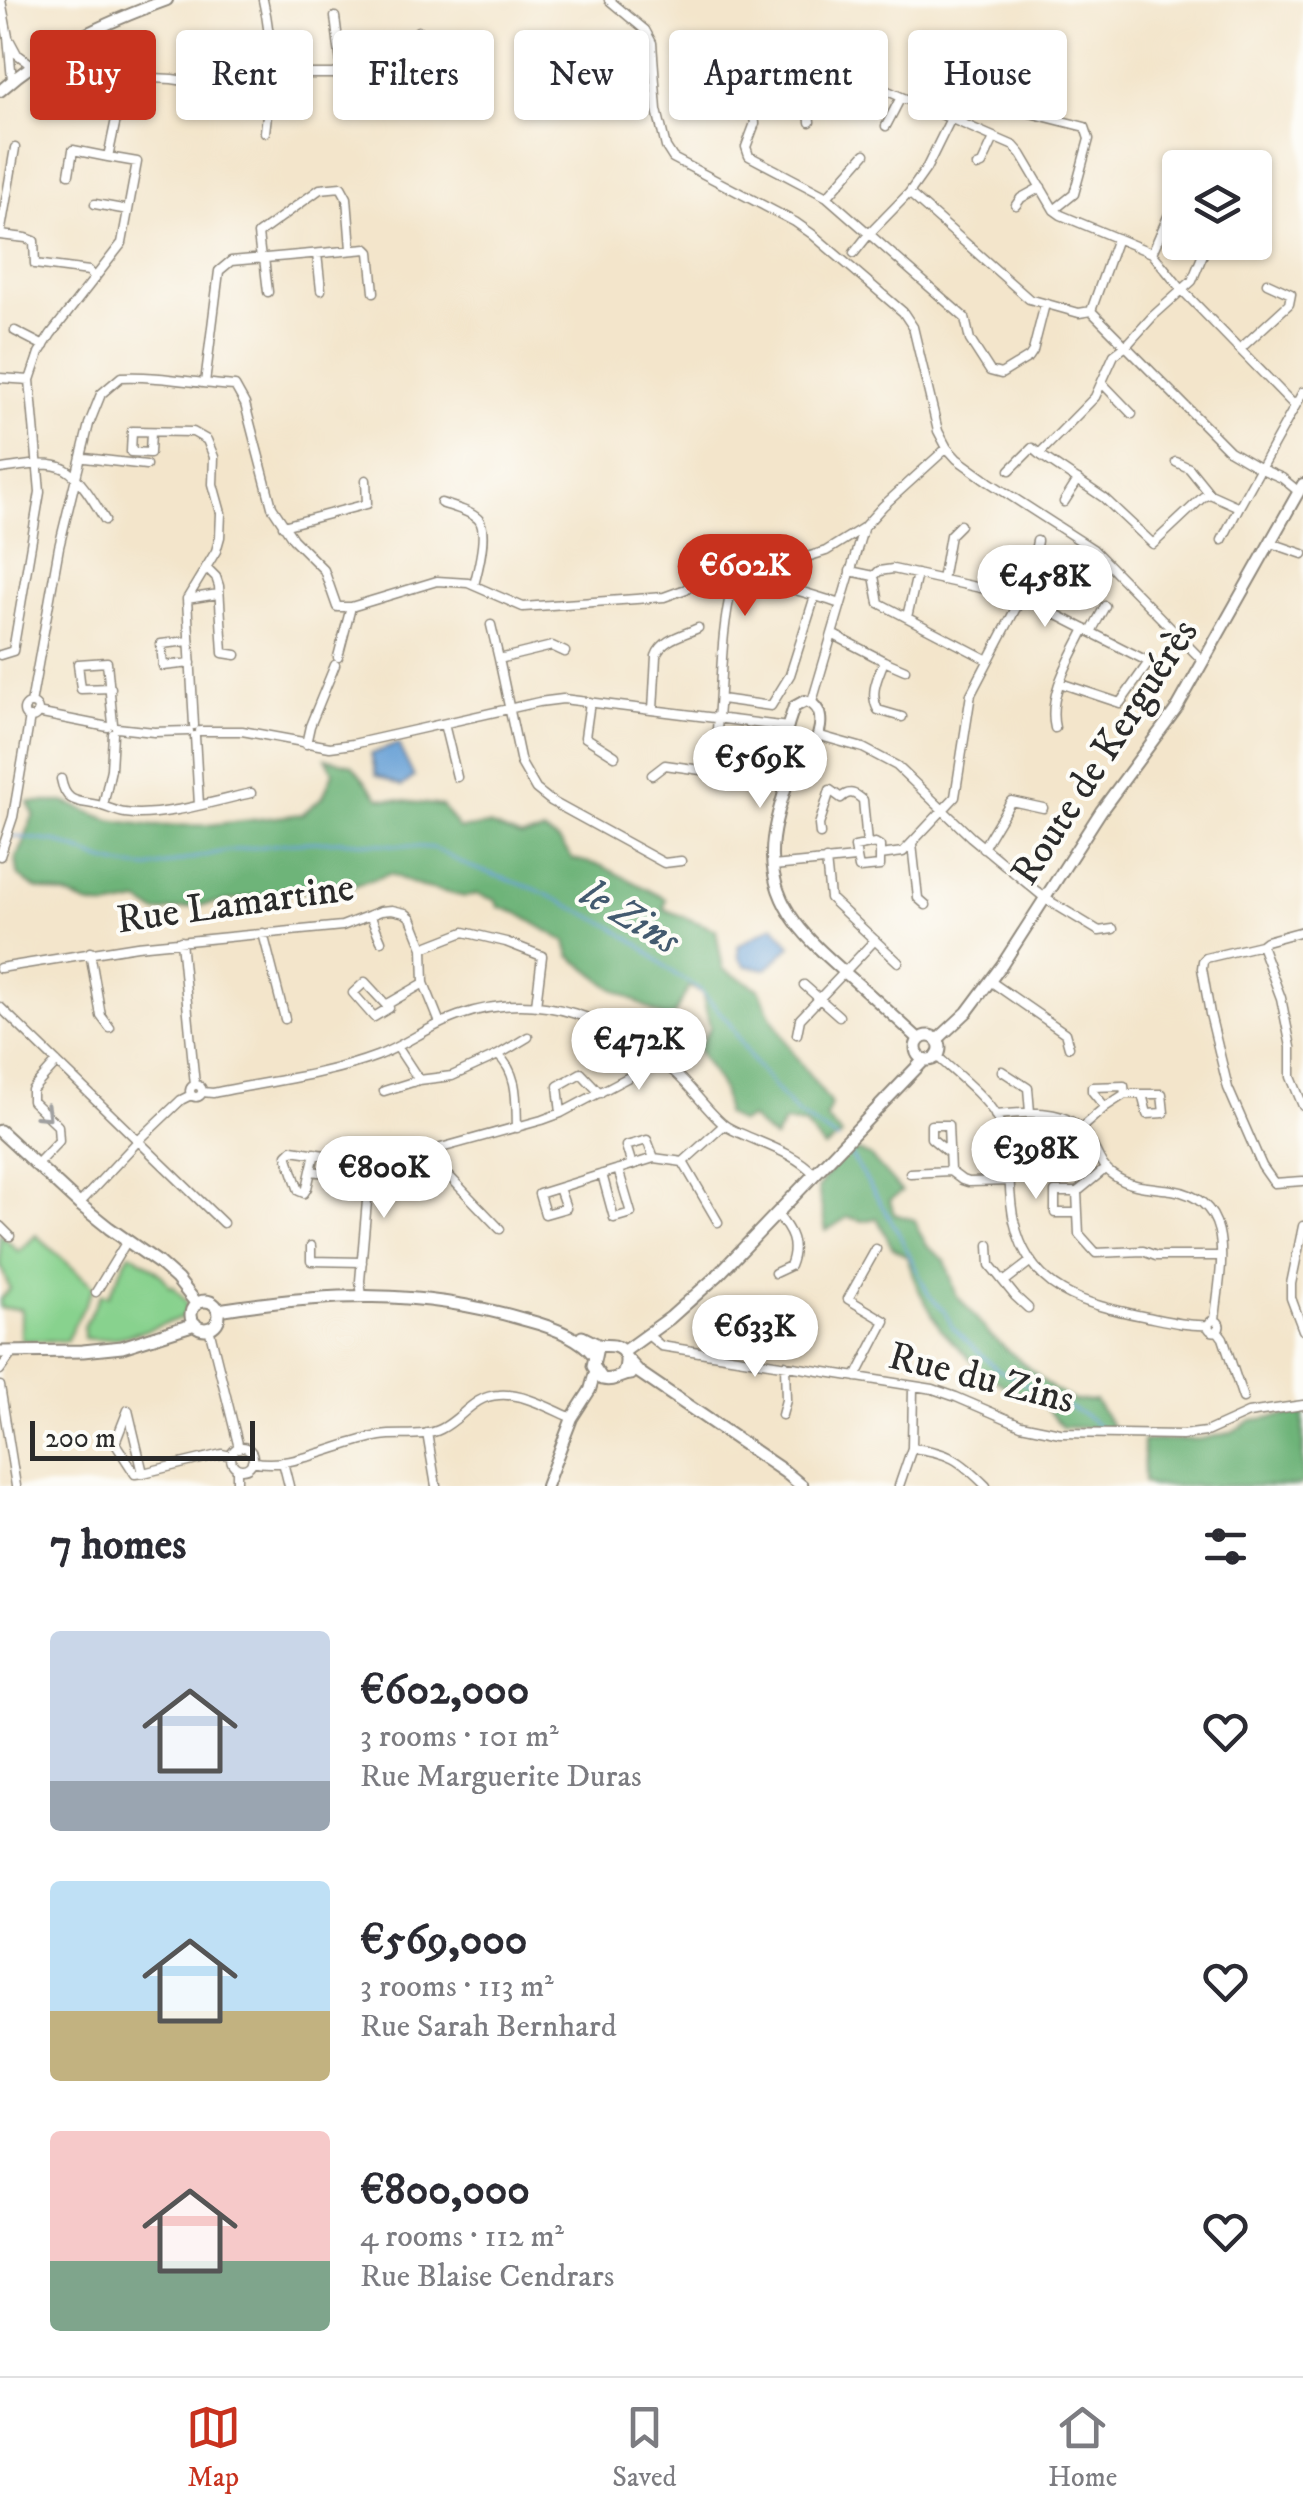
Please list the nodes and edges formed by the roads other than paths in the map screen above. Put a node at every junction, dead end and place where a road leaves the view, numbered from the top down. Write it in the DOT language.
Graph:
graph roads {
  1 [pos="167,0"];
  2 [pos="264,0"];
  3 [pos="609,0"];
  4 [pos="1,6"];
  5 [pos="335,17"];
  6 [pos="96,29"];
  7 [pos="269,30"];
  8 [pos="337,30"];
  9 [pos="8,37"];
  10 [pos="30,64"];
  11 [pos="30,66"];
  12 [pos="12,80"];
  13 [pos="0,90"];
  14 [pos="888,91"];
  15 [pos="901,97"];
  16 [pos="908,100"];
  17 [pos="266,120"];
  18 [pos="754,120"];
  19 [pos="951,120"];
  20 [pos="1057,120"];
  21 [pos="886,126"];
  22 [pos="264,132"];
  23 [pos="994,138"];
  24 [pos="15,148"];
  25 [pos="865,154"];
  26 [pos="108,157"];
  27 [pos="977,166"];
  28 [pos="69,174"];
  29 [pos="1041,187"];
  30 [pos="909,193"];
  31 [pos="827,197"];
  32 [pos="95,204"];
  33 [pos="1016,205"];
  34 [pos="128,210"];
  35 [pos="1054,210"];
  36 [pos="1162,231"];
  37 [pos="869,234"];
  38 [pos="0,235"];
  39 [pos="1117,238"];
  40 [pos="351,250"];
  41 [pos="854,253"];
  42 [pos="318,254"];
  43 [pos="1152,254"];
  44 [pos="263,258"];
  45 [pos="1200,260"];
  46 [pos="94,279"];
  47 [pos="1267,284"];
  48 [pos="322,290"];
  49 [pos="1182,290"];
  50 [pos="268,292"];
  51 [pos="374,292"];
  52 [pos="1045,304"];
  53 [pos="1092,311"];
  54 [pos="15,330"];
  55 [pos="44,346"];
  56 [pos="1126,346"];
  57 [pos="1240,349"];
  58 [pos="0,378"];
  59 [pos="30,380"];
  60 [pos="205,384"];
  61 [pos="1102,384"];
  62 [pos="1303,392"];
  63 [pos="1294,405"];
  64 [pos="1132,414"];
  65 [pos="151,432"];
  66 [pos="947,448"];
  67 [pos="1039,454"];
  68 [pos="86,458"];
  69 [pos="1176,462"];
  70 [pos="146,465"];
  71 [pos="38,466"];
  72 [pos="1259,468"];
  73 [pos="0,469"];
  74 [pos="1010,470"];
  75 [pos="76,480"];
  76 [pos="366,480"];
  77 [pos="1078,480"];
  78 [pos="1301,488"];
  79 [pos="1210,494"];
  80 [pos="1064,502"];
  81 [pos="441,503"];
  82 [pos="1239,507"];
  83 [pos="106,520"];
  84 [pos="960,525"];
  85 [pos="283,526"];
  86 [pos="863,528"];
  87 [pos="1222,540"];
  88 [pos="1036,541"];
  89 [pos="1271,543"];
  90 [pos="1303,554"];
  91 [pos="206,567"];
  92 [pos="850,571"];
  93 [pos="916,574"];
  94 [pos="874,576"];
  95 [pos="942,580"];
  96 [pos="474,585"];
  97 [pos="218,594"];
  98 [pos="815,596"];
  99 [pos="188,598"];
  100 [pos="1022,598"];
  101 [pos="841,604"];
  102 [pos="1104,606"];
  103 [pos="351,607"];
  104 [pos="907,617"];
  105 [pos="491,625"];
  106 [pos="698,628"];
  107 [pos="1088,630"];
  108 [pos="832,634"];
  109 [pos="189,641"];
  110 [pos="565,652"];
  111 [pos="0,655"];
  112 [pos="236,655"];
  113 [pos="499,659"];
  114 [pos="988,660"];
  115 [pos="884,661"];
  116 [pos="1202,661"];
  117 [pos="191,663"];
  118 [pos="905,670"];
  119 [pos="1060,682"];
  120 [pos="111,688"];
  121 [pos="721,698"];
  122 [pos="590,702"];
  123 [pos="812,702"];
  124 [pos="510,708"];
  125 [pos="653,710"];
  126 [pos="34,716"];
  127 [pos="902,717"];
  128 [pos="718,718"];
  129 [pos="444,724"];
  130 [pos="788,727"];
  131 [pos="113,728"];
  132 [pos="1055,728"];
  133 [pos="194,730"];
  134 [pos="817,734"];
  135 [pos="306,744"];
  136 [pos="615,756"];
  137 [pos="794,759"];
  138 [pos="652,775"];
  139 [pos="456,777"];
  140 [pos="62,779"];
  141 [pos="251,793"];
  142 [pos="103,806"];
  143 [pos="198,806"];
  144 [pos="1043,808"];
  145 [pos="943,810"];
  146 [pos="820,834"];
  147 [pos="866,843"];
  148 [pos="912,844"];
  149 [pos="983,848"];
  150 [pos="880,855"];
  151 [pos="0,856"];
  152 [pos="855,858"];
  153 [pos="826,860"];
  154 [pos="682,861"];
  155 [pos="773,866"];
  156 [pos="1046,899"];
  157 [pos="926,904"];
  158 [pos="370,915"];
  159 [pos="1113,929"];
  160 [pos="1303,931"];
  161 [pos="264,933"];
  162 [pos="876,940"];
  163 [pos="181,941"];
  164 [pos="381,941"];
  165 [pos="1261,946"];
  166 [pos="423,948"];
  167 [pos="90,952"];
  168 [pos="898,962"];
  169 [pos="0,968"];
  170 [pos="846,973"];
  171 [pos="990,981"];
  172 [pos="424,983"];
  173 [pos="804,984"];
  174 [pos="821,999"];
  175 [pos="386,1005"];
  176 [pos="536,1005"];
  177 [pos="0,1007"];
  178 [pos="840,1016"];
  179 [pos="285,1019"];
  180 [pos="440,1023"];
  181 [pos="110,1028"];
  182 [pos="797,1034"];
  183 [pos="528,1036"];
  184 [pos="918,1039"];
  185 [pos="938,1040"];
  186 [pos="1069,1046"];
  187 [pos="398,1048"];
  188 [pos="498,1055"];
  189 [pos="930,1058"];
  190 [pos="660,1061"];
  191 [pos="57,1062"];
  192 [pos="1002,1070"];
  193 [pos="419,1080"];
  194 [pos="198,1088"];
  195 [pos="384,1091"];
  196 [pos="600,1093"];
  197 [pos="1125,1094"];
  198 [pos="1142,1094"];
  199 [pos="1303,1106"];
  200 [pos="1105,1107"];
  201 [pos="1030,1112"];
  202 [pos="561,1113"];
  203 [pos="995,1115"];
  204 [pos="724,1126"];
  205 [pos="517,1128"];
  206 [pos="1082,1128"];
  207 [pos="0,1132"];
  208 [pos="138,1141"];
  209 [pos="427,1153"];
  210 [pos="949,1153"];
  211 [pos="314,1154"];
  212 [pos="654,1158"];
  213 [pos="683,1162"];
  214 [pos="383,1164"];
  215 [pos="632,1165"];
  216 [pos="35,1166"];
  217 [pos="618,1169"];
  218 [pos="311,1170"];
  219 [pos="1105,1170"];
  220 [pos="950,1171"];
  221 [pos="910,1173"];
  222 [pos="602,1174"];
  223 [pos="814,1174"];
  224 [pos="369,1178"];
  225 [pos="1011,1181"];
  226 [pos="1302,1182"];
  227 [pos="559,1188"];
  228 [pos="1077,1192"];
  229 [pos="1303,1194"];
  230 [pos="79,1204"];
  231 [pos="1077,1212"];
  232 [pos="777,1214"];
  233 [pos="718,1222"];
  234 [pos="222,1223"];
  235 [pos="0,1226"];
  236 [pos="1303,1226"];
  237 [pos="500,1229"];
  238 [pos="10,1236"];
  239 [pos="127,1240"];
  240 [pos="989,1245"];
  241 [pos="311,1246"];
  242 [pos="876,1249"];
  243 [pos="1221,1256"];
  244 [pos="1031,1261"];
  245 [pos="362,1262"];
  246 [pos="775,1274"];
  247 [pos="1005,1281"];
  248 [pos="96,1292"];
  249 [pos="362,1296"];
  250 [pos="1028,1308"];
  251 [pos="218,1310"];
  252 [pos="194,1315"];
  253 [pos="1213,1325"];
  254 [pos="210,1328"];
  255 [pos="1303,1330"];
  256 [pos="648,1335"];
  257 [pos="6,1349"];
  258 [pos="598,1351"];
  259 [pos="625,1356"];
  260 [pos="785,1365"];
  261 [pos="0,1370"];
  262 [pos="595,1372"];
  263 [pos="640,1373"];
  264 [pos="623,1374"];
  265 [pos="856,1377"];
  266 [pos="607,1380"];
  267 [pos="0,1386"];
  268 [pos="913,1386"];
  269 [pos="1243,1398"];
  270 [pos="1303,1405"];
  271 [pos="782,1414"];
  272 [pos="572,1418"];
  273 [pos="428,1433"];
  274 [pos="909,1442"];
  275 [pos="239,1448"];
  276 [pos="232,1456"];
  277 [pos="252,1462"];
  278 [pos="283,1462"];
  279 [pos="238,1468"];
  280 [pos="785,1472"];
  281 [pos="143,1473"];
  282 [pos="434,1485"];
  283 [pos="16,1486"];
  284 [pos="237,1486"];
  285 [pos="289,1486"];
  286 [pos="548,1486"];
  287 [pos="802,1486"];
  288 [pos="815,1486"];
  289 [pos="900,1486"];
  290 [pos="986,1486"];
  1 -- 6 [label="street"];
  2 -- 7 [label="street"];
  3 -- 66 [label="street"];
  4 -- 9 [label="street"];
  5 -- 8 [label="street"];
  6 -- 26 [label="street"];
  9 -- 10 [label="street"];
  9 -- 12 [label="street"];
  11 -- 12 [label="street"];
  12 -- 13 [label="street"];
  14 -- 15 [label="street"];
  15 -- 16 [label="street"];
  15 -- 21 [label="street"];
  17 -- 22 [label="street"];
  18 -- 31 [label="street"];
  19 -- 23 [label="street"];
  19 -- 30 [label="street"];
  20 -- 35 [label="street"];
  23 -- 27 [label="street"];
  23 -- 29 [label="street"];
  24 -- 38 [label="street"];
  25 -- 31 [label="street"];
  26 -- 28 [label="street"];
  26 -- 34 [label="street"];
  29 -- 33 [label="street"];
  29 -- 35 [label="street"];
  30 -- 37 [label="street"];
  30 -- 52 [label="street"];
  31 -- 37 [label="street"];
  32 -- 34 [label="street"];
  34 -- 46 [label="street"];
  35 -- 39 [label="street"];
  36 -- 43 [label="street"];
  37 -- 41 [label="street"];
  37 -- 52 [label="street"];
  38 -- 46 [label="street"];
  39 -- 43 [label="street"];
  39 -- 53 [label="street"];
  40 -- 42 [label="street"];
  40 -- 44 [label="street"];
  40 -- 51 [label="street"];
  42 -- 44 [label="street"];
  42 -- 48 [label="street"];
  43 -- 49 [label="street"];
  44 -- 50 [label="street"];
  44 -- 60 [label="street"];
  45 -- 49 [label="street"];
  46 -- 55 [label="street"];
  47 -- 57 [label="street"];
  49 -- 56 [label="street"];
  49 -- 57 [label="street"];
  52 -- 53 [label="street"];
  53 -- 56 [label="street"];
  54 -- 55 [label="street"];
  55 -- 59 [label="street"];
  56 -- 61 [label="street"];
  56 -- 72 [label="street"];
  57 -- 63 [label="street"];
  58 -- 59 [label="street"];
  59 -- 71 [label="street"];
  60 -- 75 [label="street"];
  60 -- 85 [label="street"];
  61 -- 64 [label="street"];
  61 -- 67 [label="street"];
  62 -- 63 [label="street"];
  63 -- 72 [label="street"];
  65 -- 91 [label="street"];
  66 -- 86 [label="street"];
  66 -- 116 [label="street"];
  67 -- 74 [label="street"];
  67 -- 77 [label="street"];
  68 -- 70 [label="street"];
  69 -- 79 [label="street"];
  71 -- 73 [label="street"];
  71 -- 75 [label="street"];
  71 -- 111 [label="street"];
  72 -- 78 [label="street"];
  72 -- 82 [label="street"];
  75 -- 83 [label="street"];
  75 -- 126 [label="street"];
  76 -- 85 [label="street"];
  77 -- 79 [label="street"];
  77 -- 80 [label="street"];
  78 -- 89 [label="street, Route de Kerguérès"];
  79 -- 82 [label="street"];
  81 -- 96 [label="street"];
  82 -- 87 [label="street"];
  84 -- 95 [label="street"];
  85 -- 103 [label="street"];
  86 -- 92 [label="street"];
  86 -- 96 [label="street"];
  88 -- 100 [label="street"];
  89 -- 90 [label="street"];
  89 -- 116 [label="street, Route de Kerguérès"];
  91 -- 97 [label="street"];
  91 -- 99 [label="street"];
  92 -- 94 [label="street"];
  92 -- 101 [label="street"];
  93 -- 94 [label="street"];
  93 -- 95 [label="street"];
  93 -- 104 [label="street"];
  94 -- 104 [label="street"];
  95 -- 100 [label="street"];
  96 -- 103 [label="street"];
  97 -- 99 [label="street"];
  97 -- 112 [label="street"];
  98 -- 101 [label="street"];
  98 -- 121 [label="street"];
  98 -- 121 [label="street"];
  99 -- 109 [label="street"];
  100 -- 107 [label="street"];
  100 -- 114 [label="street"];
  101 -- 108 [label="street"];
  102 -- 107 [label="street"];
  103 -- 135 [label="street"];
  104 -- 114 [label="street"];
  105 -- 113 [label="street"];
  106 -- 125 [label="street"];
  107 -- 119 [label="street"];
  107 -- 119 [label="street"];
  108 -- 115 [label="street"];
  108 -- 123 [label="street"];
  109 -- 117 [label="street"];
  109 -- 117 [label="street"];
  110 -- 113 [label="street"];
  113 -- 124 [label="street"];
  114 -- 145 [label="street"];
  115 -- 118 [label="street"];
  115 -- 127 [label="street"];
  116 -- 156 [label="street, Route de Kerguérès"];
  117 -- 133 [label="street"];
  119 -- 132 [label="street"];
  120 -- 120 [label="street"];
  120 -- 131 [label="street"];
  121 -- 128 [label="street"];
  122 -- 124 [label="street"];
  122 -- 125 [label="street"];
  122 -- 136 [label="street"];
  123 -- 130 [label="street"];
  123 -- 134 [label="street"];
  124 -- 129 [label="street"];
  124 -- 154 [label="street"];
  125 -- 128 [label="street"];
  126 -- 131 [label="street"];
  126 -- 151 [label="street"];
  128 -- 130 [label="street"];
  128 -- 138 [label="street"];
  129 -- 135 [label="street"];
  129 -- 139 [label="street"];
  130 -- 137 [label="street"];
  131 -- 133 [label="street"];
  131 -- 142 [label="street"];
  133 -- 135 [label="street"];
  133 -- 143 [label="street"];
  134 -- 137 [label="street"];
  134 -- 145 [label="street"];
  137 -- 155 [label="street"];
  140 -- 142 [label="street"];
  141 -- 143 [label="street"];
  142 -- 143 [label="street"];
  144 -- 149 [label="street"];
  145 -- 148 [label="street"];
  145 -- 149 [label="street"];
  146 -- 147 [label="street"];
  147 -- 150 [label="street"];
  147 -- 152 [label="street"];
  148 -- 150 [label="street"];
  148 -- 157 [label="street"];
  149 -- 156 [label="street"];
  150 -- 152 [label="street"];
  152 -- 153 [label="street"];
  153 -- 155 [label="street"];
  153 -- 162 [label="street"];
  155 -- 170 [label="street"];
  156 -- 159 [label="street"];
  156 -- 171 [label="street, Route de Kerguérès"];
  158 -- 161 [label="street, Rue Lamartine"];
  158 -- 164 [label="street"];
  158 -- 166 [label="street, Rue Lamartine"];
  160 -- 165 [label="street"];
  161 -- 163 [label="street, Rue Lamartine"];
  161 -- 179 [label="street"];
  162 -- 168 [label="street"];
  162 -- 170 [label="street"];
  163 -- 167 [label="street, Rue Lamartine"];
  163 -- 194 [label="street"];
  165 -- 199 [label="street"];
  165 -- 226 [label="street"];
  166 -- 172 [label="street"];
  166 -- 176 [label="street"];
  167 -- 169 [label="street, Rue Lamartine"];
  167 -- 181 [label="street"];
  170 -- 174 [label="street"];
  170 -- 184 [label="street"];
  171 -- 185 [label="street, Route de Kerguérès"];
  171 -- 186 [label="street"];
  172 -- 175 [label="street"];
  172 -- 180 [label="street"];
  173 -- 174 [label="street"];
  174 -- 178 [label="street"];
  174 -- 182 [label="street"];
  175 -- 175 [label="street"];
  176 -- 180 [label="street"];
  176 -- 190 [label="street"];
  177 -- 191 [label="street"];
  180 -- 187 [label="street"];
  183 -- 188 [label="street"];
  184 -- 185 [label="main road"];
  184 -- 189 [label="main road"];
  185 -- 189 [label="main road"];
  187 -- 193 [label="street"];
  187 -- 194 [label="street"];
  188 -- 193 [label="street"];
  188 -- 205 [label="street"];
  189 -- 203 [label="street"];
  189 -- 223 [label="main road"];
  190 -- 196 [label="street"];
  190 -- 204 [label="street"];
  191 -- 208 [label="street"];
  191 -- 216 [label="street, one-way"];
  192 -- 201 [label="street"];
  193 -- 195 [label="street"];
  194 -- 208 [label="street"];
  196 -- 202 [label="street"];
  196 -- 202 [label="street"];
  197 -- 198 [label="street"];
  197 -- 200 [label="street"];
  197 -- 200 [label="street"];
  200 -- 206 [label="street"];
  201 -- 203 [label="street"];
  201 -- 206 [label="street"];
  202 -- 205 [label="street"];
  203 -- 225 [label="street"];
  204 -- 213 [label="street"];
  204 -- 223 [label="street"];
  205 -- 209 [label="street"];
  206 -- 219 [label="street"];
  207 -- 216 [label="main road"];
  208 -- 230 [label="street"];
  208 -- 234 [label="street"];
  209 -- 214 [label="street"];
  209 -- 237 [label="street"];
  210 -- 220 [label="street"];
  211 -- 214 [label="street"];
  211 -- 218 [label="street"];
  211 -- 218 [label="street"];
  212 -- 213 [label="street"];
  212 -- 215 [label="street"];
  212 -- 215 [label="street"];
  213 -- 233 [label="street"];
  214 -- 224 [label="street"];
  215 -- 217 [label="street"];
  216 -- 230 [label="main road"];
  217 -- 222 [label="street"];
  217 -- 222 [label="street"];
  218 -- 224 [label="street"];
  219 -- 228 [label="street"];
  219 -- 243 [label="street"];
  220 -- 221 [label="street"];
  220 -- 225 [label="street"];
  222 -- 227 [label="street"];
  223 -- 232 [label="main road"];
  224 -- 245 [label="street"];
  225 -- 244 [label="street"];
  226 -- 229 [label="street"];
  228 -- 231 [label="street"];
  228 -- 231 [label="street"];
  230 -- 239 [label="main road"];
  231 -- 243 [label="street"];
  232 -- 246 [label="street"];
  232 -- 256 [label="main road"];
  235 -- 238 [label="street"];
  236 -- 255 [label="street"];
  239 -- 248 [label="street"];
  239 -- 252 [label="main road"];
  240 -- 247 [label="street"];
  241 -- 245 [label="street"];
  242 -- 265 [label="street"];
  243 -- 253 [label="street"];
  244 -- 247 [label="street"];
  244 -- 253 [label="street"];
  245 -- 249 [label="street"];
  247 -- 250 [label="street"];
  249 -- 251 [label="main road"];
  249 -- 258 [label="main road"];
  251 -- 252 [label="main road"];
  251 -- 254 [label="main road"];
  252 -- 254 [label="main road"];
  252 -- 257 [label="main road"];
  253 -- 269 [label="street"];
  254 -- 275 [label="street"];
  256 -- 259 [label="main road"];
  256 -- 260 [label="street, Rue du Zins"];
  257 -- 261 [label="street"];
  258 -- 259 [label="main road"];
  258 -- 262 [label="main road"];
  259 -- 263 [label="main road"];
  259 -- 264 [label="main road"];
  260 -- 265 [label="street, Rue du Zins"];
  260 -- 271 [label="street"];
  262 -- 266 [label="main road"];
  262 -- 272 [label="street"];
  263 -- 264 [label="main road"];
  263 -- 280 [label="main road"];
  264 -- 266 [label="main road"];
  265 -- 268 [label="street, Rue du Zins"];
  266 -- 286 [label="street"];
  267 -- 283 [label="street"];
  268 -- 270 [label="street, Rue du Zins"];
  268 -- 274 [label="street"];
  272 -- 273 [label="street"];
  272 -- 286 [label="street"];
  273 -- 278 [label="street"];
  273 -- 282 [label="street"];
  274 -- 289 [label="street"];
  274 -- 290 [label="street"];
  275 -- 276 [label="street"];
  275 -- 277 [label="street"];
  276 -- 279 [label="street"];
  276 -- 281 [label="street"];
  277 -- 278 [label="street"];
  277 -- 279 [label="street"];
  278 -- 285 [label="street"];
  279 -- 284 [label="street"];
  280 -- 287 [label="main road"];
  280 -- 288 [label="main road"];
  281 -- 281 [label="street"];
}
